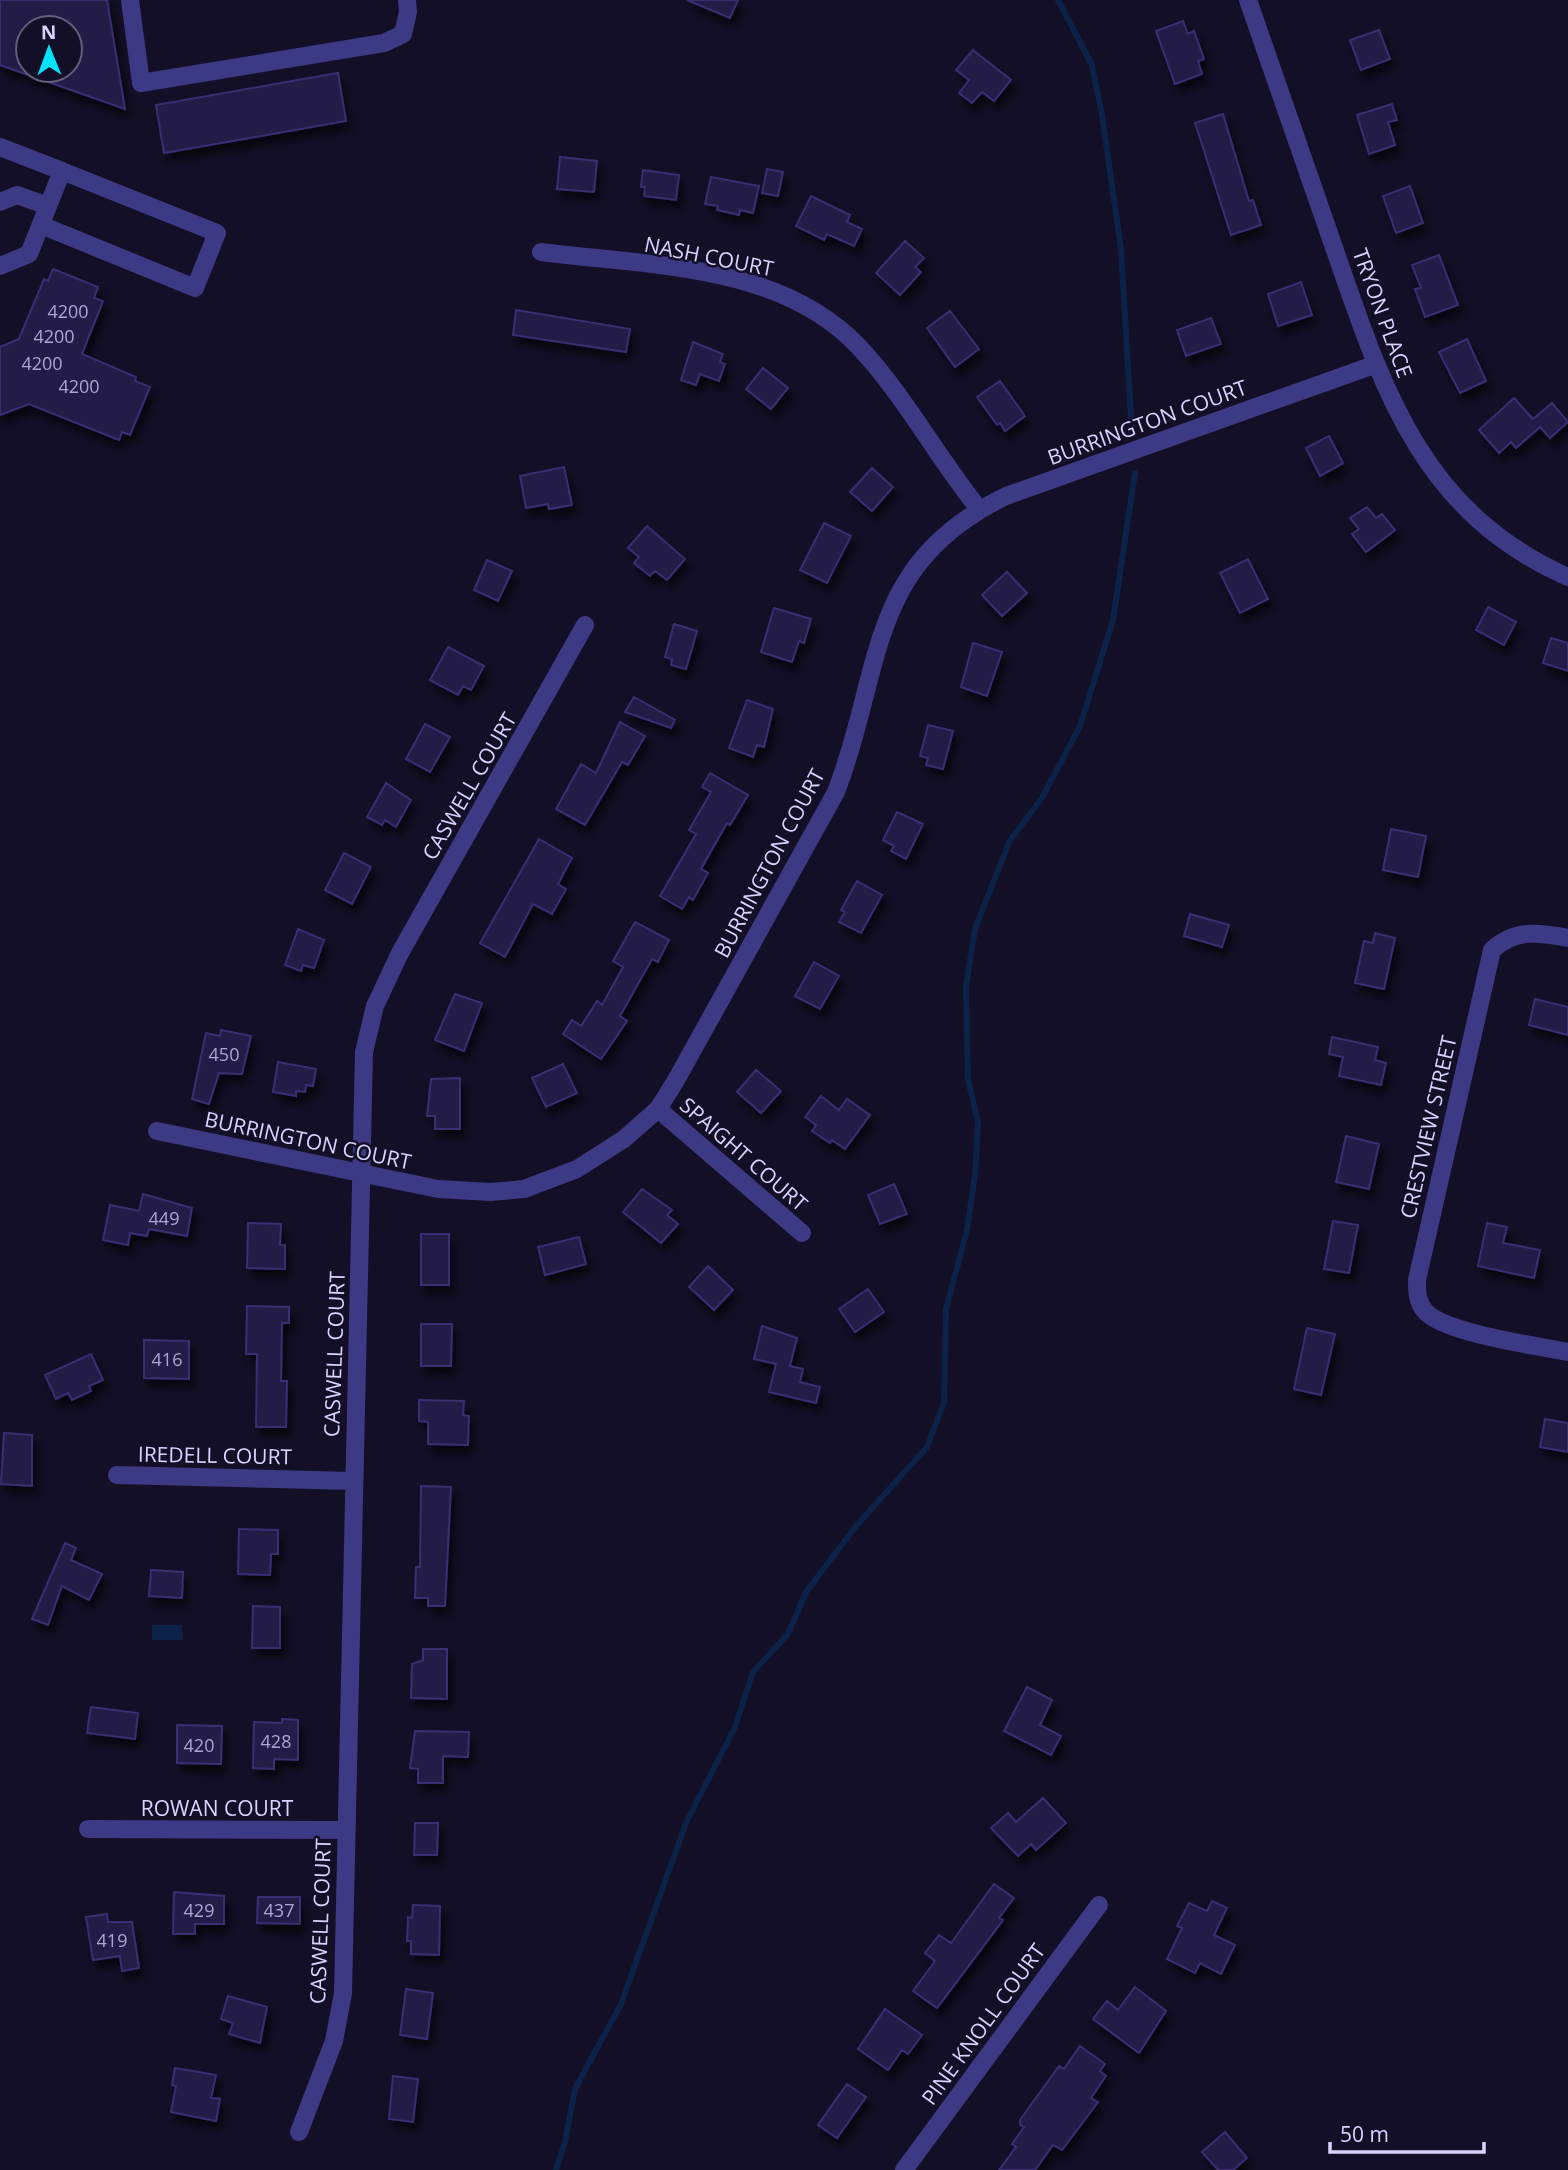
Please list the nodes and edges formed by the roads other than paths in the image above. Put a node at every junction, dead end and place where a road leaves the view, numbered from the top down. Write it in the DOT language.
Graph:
graph roads {
  1 [pos="130,0"];
  2 [pos="407,0"];
  3 [pos="1248,0"];
  4 [pos="0,146"];
  5 [pos="62,171"];
  6 [pos="0,202"];
  7 [pos="48,206"];
  8 [pos="40,225"];
  9 [pos="541,252"];
  10 [pos="0,266"];
  11 [pos="1374,365"];
  12 [pos="979,509"];
  13 [pos="1568,577"];
  14 [pos="585,625"];
  15 [pos="1568,938"];
  16 [pos="658,1109"];
  17 [pos="157,1131"];
  18 [pos="363,1175"];
  19 [pos="802,1233"];
  20 [pos="1568,1352"];
  21 [pos="117,1475"];
  22 [pos="354,1481"];
  23 [pos="88,1829"];
  24 [pos="345,1830"];
  25 [pos="1099,1905"];
  26 [pos="299,2132"];
  27 [pos="904,2170"];
  1 -- 2 [label="street"];
  3 -- 11 [label="street, TRYON PLACE"];
  4 -- 5 [label="street"];
  5 -- 7 [label="street"];
  5 -- 8 [label="street"];
  6 -- 7 [label="street"];
  7 -- 8 [label="street"];
  8 -- 10 [label="street"];
  9 -- 12 [label="street, NASH COURT"];
  11 -- 12 [label="street, BURRINGTON COURT"];
  11 -- 13 [label="street, TRYON PLACE"];
  12 -- 16 [label="street, BURRINGTON COURT"];
  14 -- 18 [label="street, CASWELL COURT"];
  15 -- 20 [label="street, CRESTVIEW STREET"];
  16 -- 18 [label="street, BURRINGTON COURT"];
  16 -- 19 [label="street, SPAIGHT COURT"];
  17 -- 18 [label="street, BURRINGTON COURT"];
  18 -- 22 [label="street, CASWELL COURT"];
  21 -- 22 [label="street, IREDELL COURT"];
  22 -- 24 [label="street, CASWELL COURT"];
  23 -- 24 [label="street, ROWAN COURT"];
  24 -- 26 [label="street, CASWELL COURT"];
  25 -- 27 [label="street, PINE KNOLL COURT"];
}
